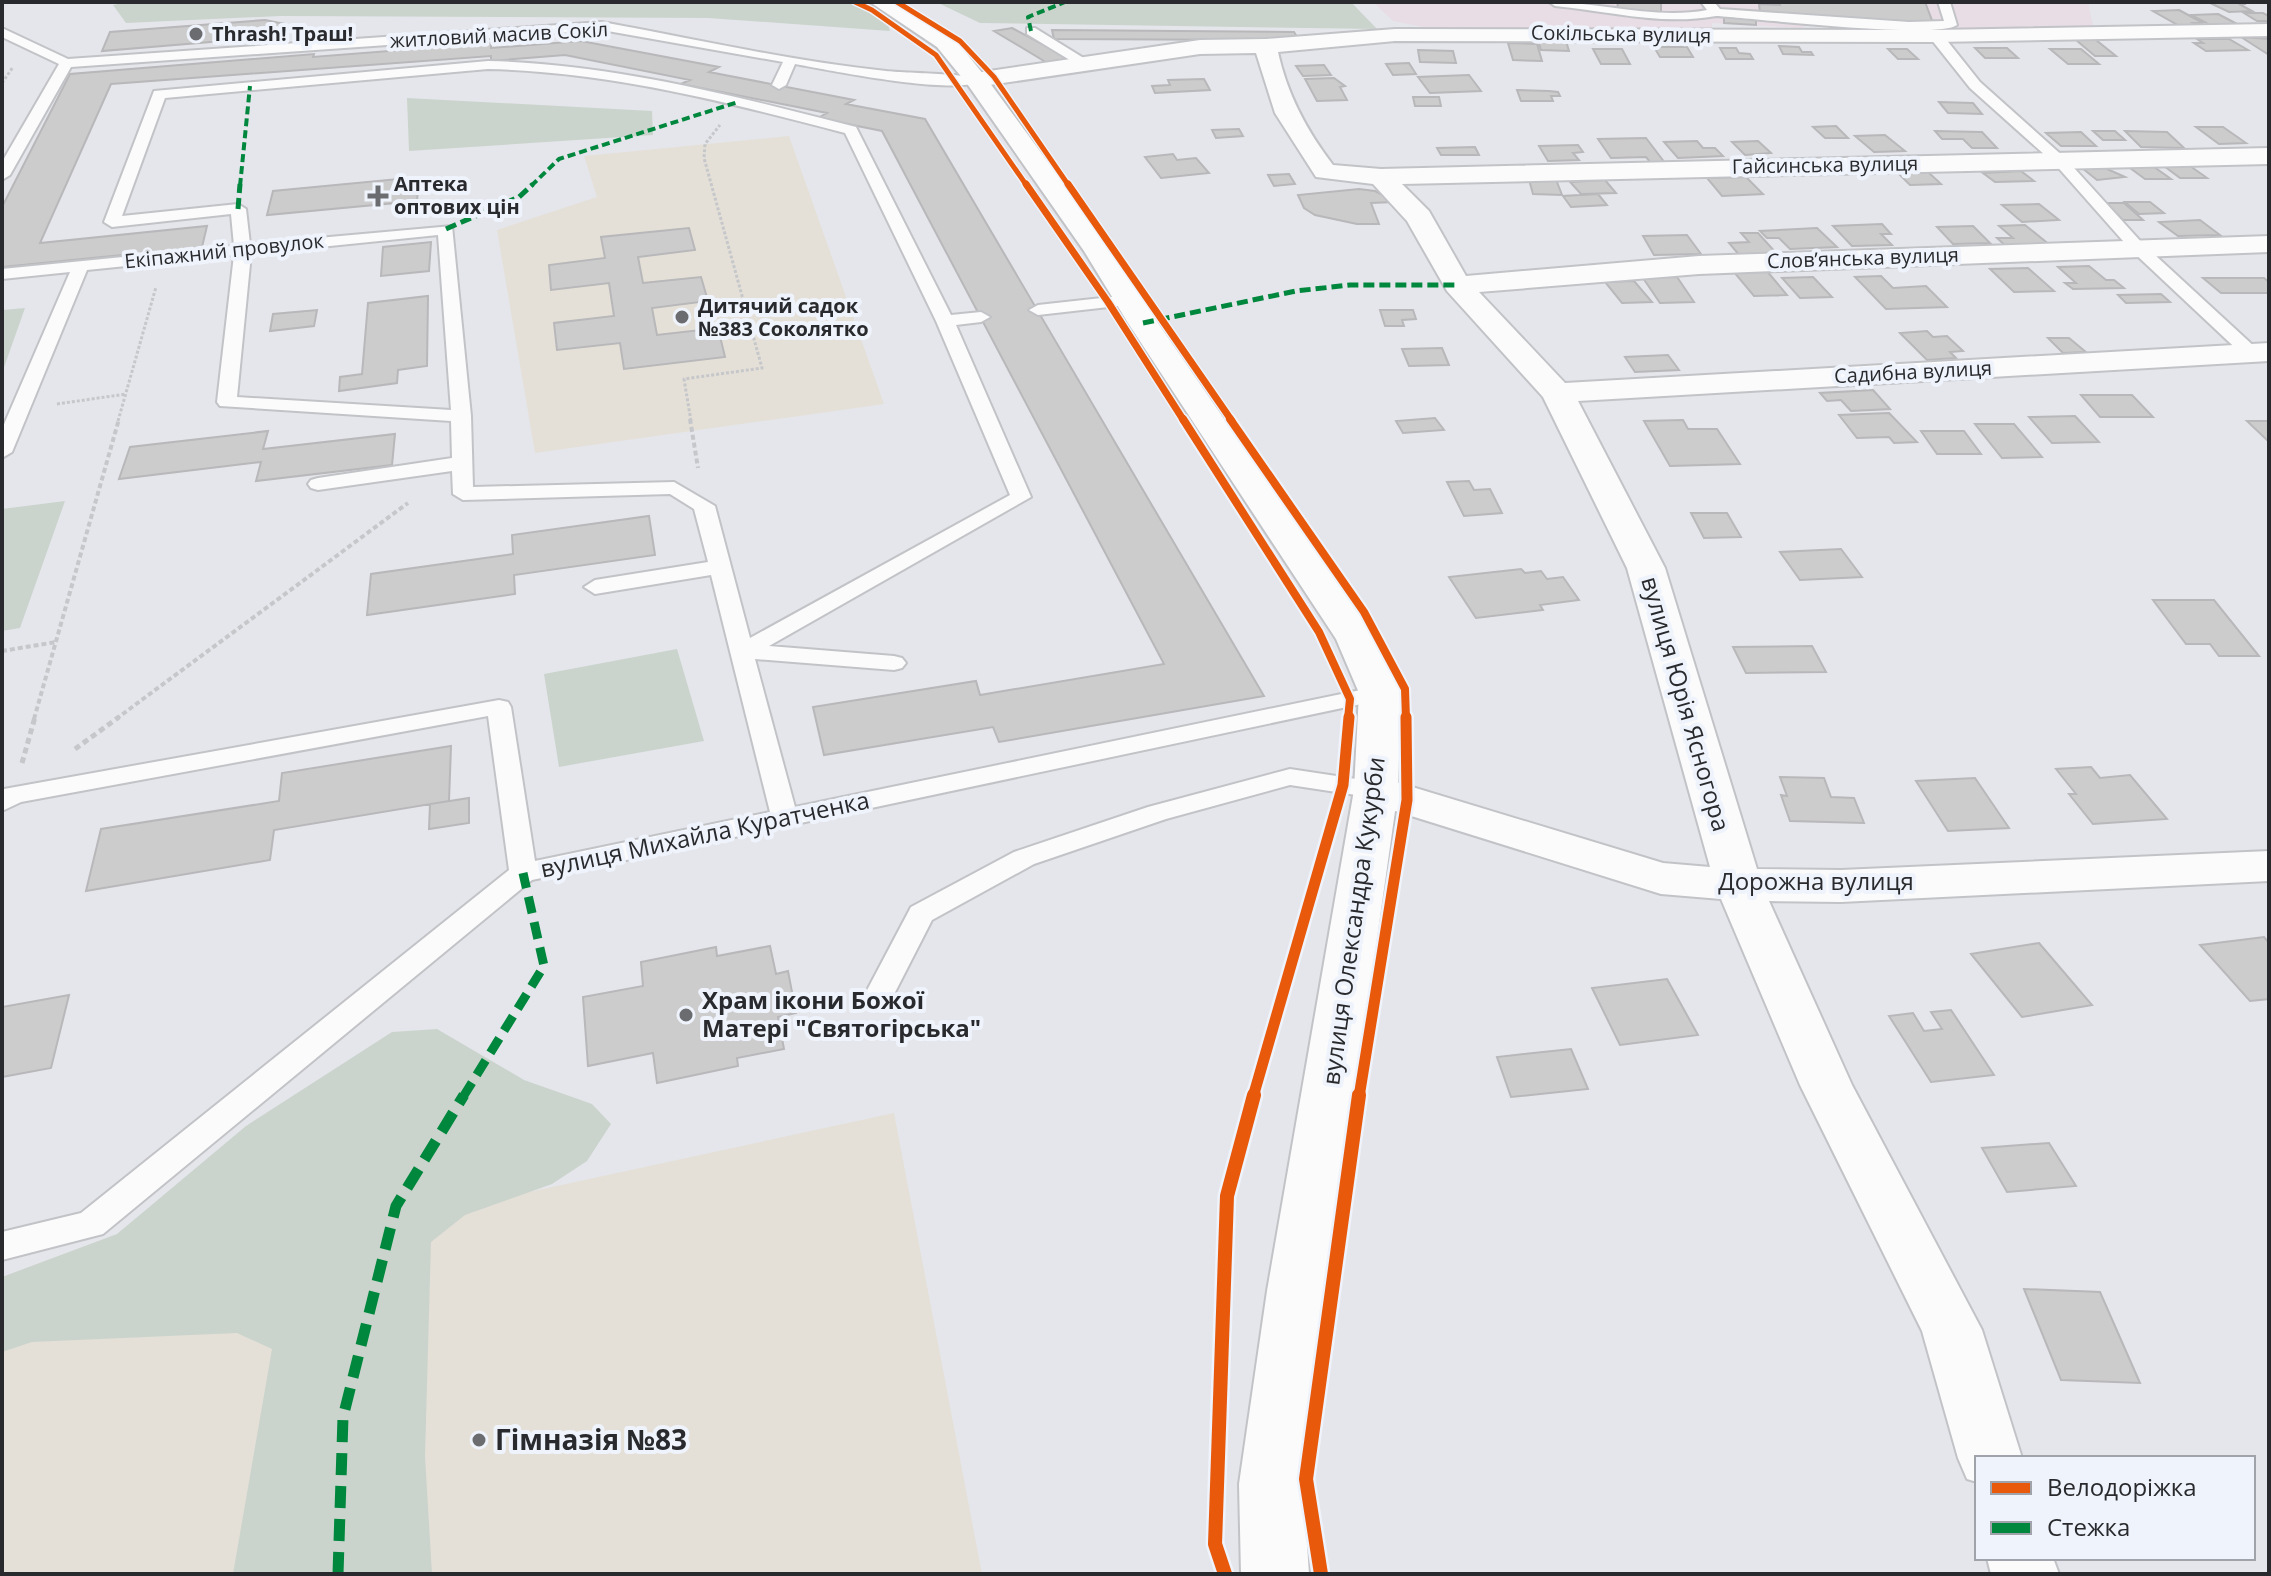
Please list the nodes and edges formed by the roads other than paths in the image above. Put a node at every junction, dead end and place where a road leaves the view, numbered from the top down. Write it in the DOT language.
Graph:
graph roads {
  1 [pos="880,2"];
  2 [pos="1555,2"];
  3 [pos="1944,2"];
  4 [pos="1712,7"];
  5 [pos="2269,30"];
  6 [pos="1031,31"];
  7 [pos="2,32"];
  8 [pos="1936,36"];
  9 [pos="1266,46"];
  10 [pos="791,59"];
  11 [pos="1083,62"];
  12 [pos="66,63"];
  13 [pos="255,67"];
  14 [pos="976,80"];
  15 [pos="779,85"];
  16 [pos="2269,156"];
  17 [pos="2060,161"];
  18 [pos="2,175"];
  19 [pos="1381,177"];
  20 [pos="2269,244"];
  21 [pos="2137,247"];
  22 [pos="243,250"];
  23 [pos="81,265"];
  24 [pos="2,274"];
  25 [pos="1457,285"];
  26 [pos="1129,300"];
  27 [pos="1038,310"];
  28 [pos="981,317"];
  29 [pos="945,321"];
  30 [pos="2260,352"];
  31 [pos="1557,393"];
  32 [pos="11,410"];
  33 [pos="461,416"];
  34 [pos="2,452"];
  35 [pos="462,463"];
  36 [pos="318,484"];
  37 [pos="719,567"];
  38 [pos="595,587"];
  39 [pos="743,651"];
  40 [pos="894,663"];
  41 [pos="1380,693"];
  42 [pos="1376,790"];
  43 [pos="8,799"];
  44 [pos="785,819"];
  45 [pos="2269,866"];
  46 [pos="523,873"];
  47 [pos="1738,885"];
  48 [pos="879,996"];
  49 [pos="2,1246"];
  50 [pos="1989,1456"];
  51 [pos="1275,1574"];
  1 -- 14 [label="street, вулиця Олександра Кукурби"];
  2 -- 4 [label="lane"];
  3 -- 4 [label="lane"];
  5 -- 8 [label="street, Сокільська вулиця"];
  6 -- 11 [label="lane"];
  7 -- 12 [label="lane"];
  8 -- 9 [label="street, Сокільська вулиця"];
  8 -- 17 [label="lane"];
  9 -- 11 [label="street, Сокільська вулиця"];
  9 -- 19 [label="street"];
  10 -- 13 [label="lane, житловий масив Сокіл"];
  10 -- 14 [label="lane, житловий масив Сокіл"];
  10 -- 15 [label="lane"];
  11 -- 14 [label="street, Сокільська вулиця"];
  12 -- 13 [label="lane, житловий масив Сокіл"];
  12 -- 18 [label="lane"];
  13 -- 22 [label="lane"];
  13 -- 29 [label="lane"];
  14 -- 26 [label="street, вулиця Олександра Кукурби"];
  16 -- 17 [label="street, Гайсинська вулиця"];
  17 -- 19 [label="street, Гайсинська вулиця"];
  17 -- 21 [label="lane"];
  19 -- 25 [label="street, вулиця Юрія Ясногора"];
  20 -- 21 [label="street, Словʼянська вулиця"];
  21 -- 25 [label="street, Словʼянська вулиця"];
  21 -- 30 [label="lane"];
  22 -- 23 [label="lane, Екіпажний провулок"];
  22 -- 33 [label="lane"];
  22 -- 33 [label="lane, Екіпажний провулок"];
  23 -- 24 [label="lane, Екіпажний провулок"];
  23 -- 32 [label="lane"];
  25 -- 31 [label="street, вулиця Юрія Ясногора"];
  26 -- 27 [label="lane"];
  26 -- 41 [label="street, вулиця Олександра Кукурби"];
  28 -- 29 [label="lane"];
  29 -- 39 [label="lane"];
  30 -- 31 [label="street, Садибна вулиця"];
  31 -- 47 [label="street, вулиця Юрія Ясногора"];
  32 -- 34 [label="lane"];
  33 -- 35 [label="lane"];
  35 -- 36 [label="lane"];
  35 -- 37 [label="lane"];
  37 -- 38 [label="lane"];
  37 -- 39 [label="lane"];
  39 -- 40 [label="lane"];
  39 -- 44 [label="lane"];
  41 -- 42 [label="street, вулиця Олександра Кукурби"];
  41 -- 44 [label="lane, вулиця Михайла Куратченка"];
  42 -- 47 [label="street, Дорожна вулиця"];
  42 -- 48 [label="lane"];
  42 -- 51 [label="street, вулиця Олександра Кукурби"];
  43 -- 46 [label="lane"];
  44 -- 46 [label="lane, вулиця Михайла Куратченка"];
  45 -- 47 [label="street, Дорожна вулиця"];
  46 -- 49 [label="lane, вулиця Михайла Куратченка"];
  47 -- 50 [label="street, вулиця Юрія Ясногора"];
}
